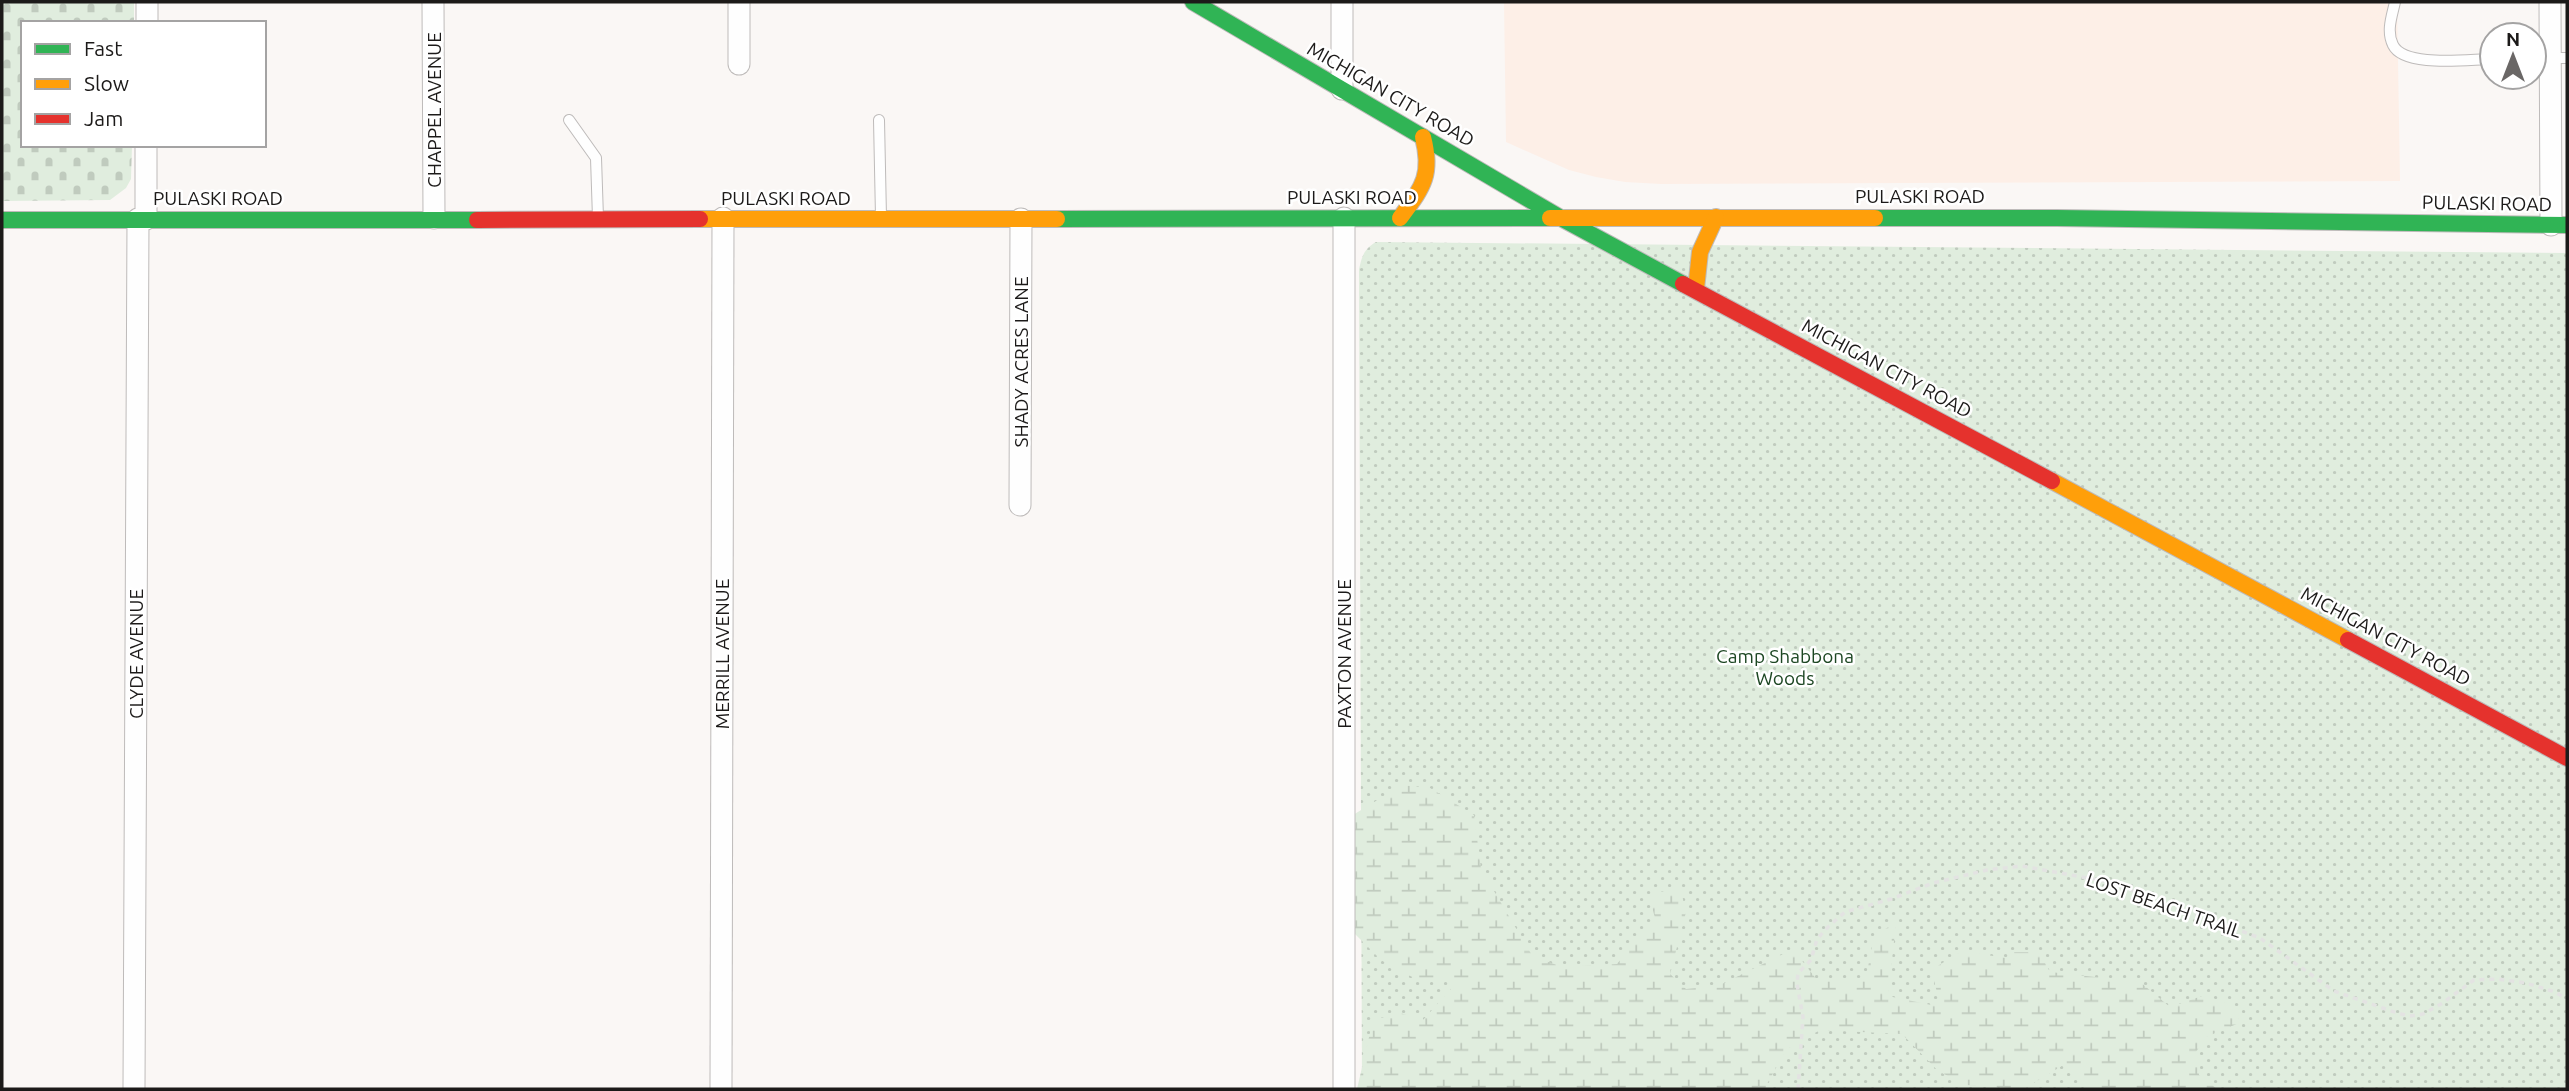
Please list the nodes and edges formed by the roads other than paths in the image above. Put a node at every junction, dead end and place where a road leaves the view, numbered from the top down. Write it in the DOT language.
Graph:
graph roads {
  1 [pos="147,2"];
  2 [pos="433,2"];
  3 [pos="739,2"];
  4 [pos="1193,2"];
  5 [pos="1342,2"];
  6 [pos="2395,2"];
  7 [pos="2550,2"];
  8 [pos="147,21"];
  9 [pos="2551,58"];
  10 [pos="2478,59"];
  11 [pos="739,64"];
  12 [pos="1342,89"];
  13 [pos="569,120"];
  14 [pos="879,120"];
  15 [pos="1423,137"];
  16 [pos="146,147"];
  17 [pos="1559,217"];
  18 [pos="1716,217"];
  19 [pos="435,218"];
  20 [pos="598,218"];
  21 [pos="723,218"];
  22 [pos="1344,218"];
  23 [pos="1400,218"];
  24 [pos="142,219"];
  25 [pos="1021,219"];
  26 [pos="2,220"];
  27 [pos="881,220"];
  28 [pos="2559,225"];
  29 [pos="1696,289"];
  30 [pos="1020,505"];
  31 [pos="2567,758"];
  32 [pos="134,1089"];
  33 [pos="721,1089"];
  34 [pos="1344,1089"];
  1 -- 8 [label="street"];
  2 -- 19 [label="street, CHAPPEL AVENUE"];
  3 -- 11 [label="street"];
  4 -- 12 [label="street, MICHIGAN CITY ROAD"];
  5 -- 12 [label="street"];
  6 -- 10 [label="lane"];
  7 -- 9 [label="street"];
  9 -- 28 [label="street"];
  12 -- 15 [label="street, MICHIGAN CITY ROAD"];
  13 -- 20 [label="lane"];
  14 -- 27 [label="lane"];
  15 -- 17 [label="street, MICHIGAN CITY ROAD"];
  15 -- 23 [label="street"];
  16 -- 24 [label="street, CLYDE AVENUE"];
  17 -- 18 [label="street, PULASKI ROAD"];
  17 -- 23 [label="street, PULASKI ROAD"];
  17 -- 29 [label="street, MICHIGAN CITY ROAD"];
  18 -- 28 [label="street, PULASKI ROAD"];
  18 -- 29 [label="street"];
  19 -- 20 [label="street, PULASKI ROAD"];
  19 -- 24 [label="street, PULASKI ROAD"];
  20 -- 21 [label="street, PULASKI ROAD"];
  21 -- 27 [label="street, PULASKI ROAD"];
  21 -- 33 [label="street, MERRILL AVENUE"];
  22 -- 23 [label="street, PULASKI ROAD"];
  22 -- 25 [label="street, PULASKI ROAD"];
  22 -- 34 [label="street, PAXTON AVENUE"];
  24 -- 26 [label="street, PULASKI ROAD"];
  24 -- 32 [label="street, CLYDE AVENUE"];
  25 -- 27 [label="street, PULASKI ROAD"];
  25 -- 30 [label="street, SHADY ACRES LANE"];
  29 -- 31 [label="street, MICHIGAN CITY ROAD"];
}
